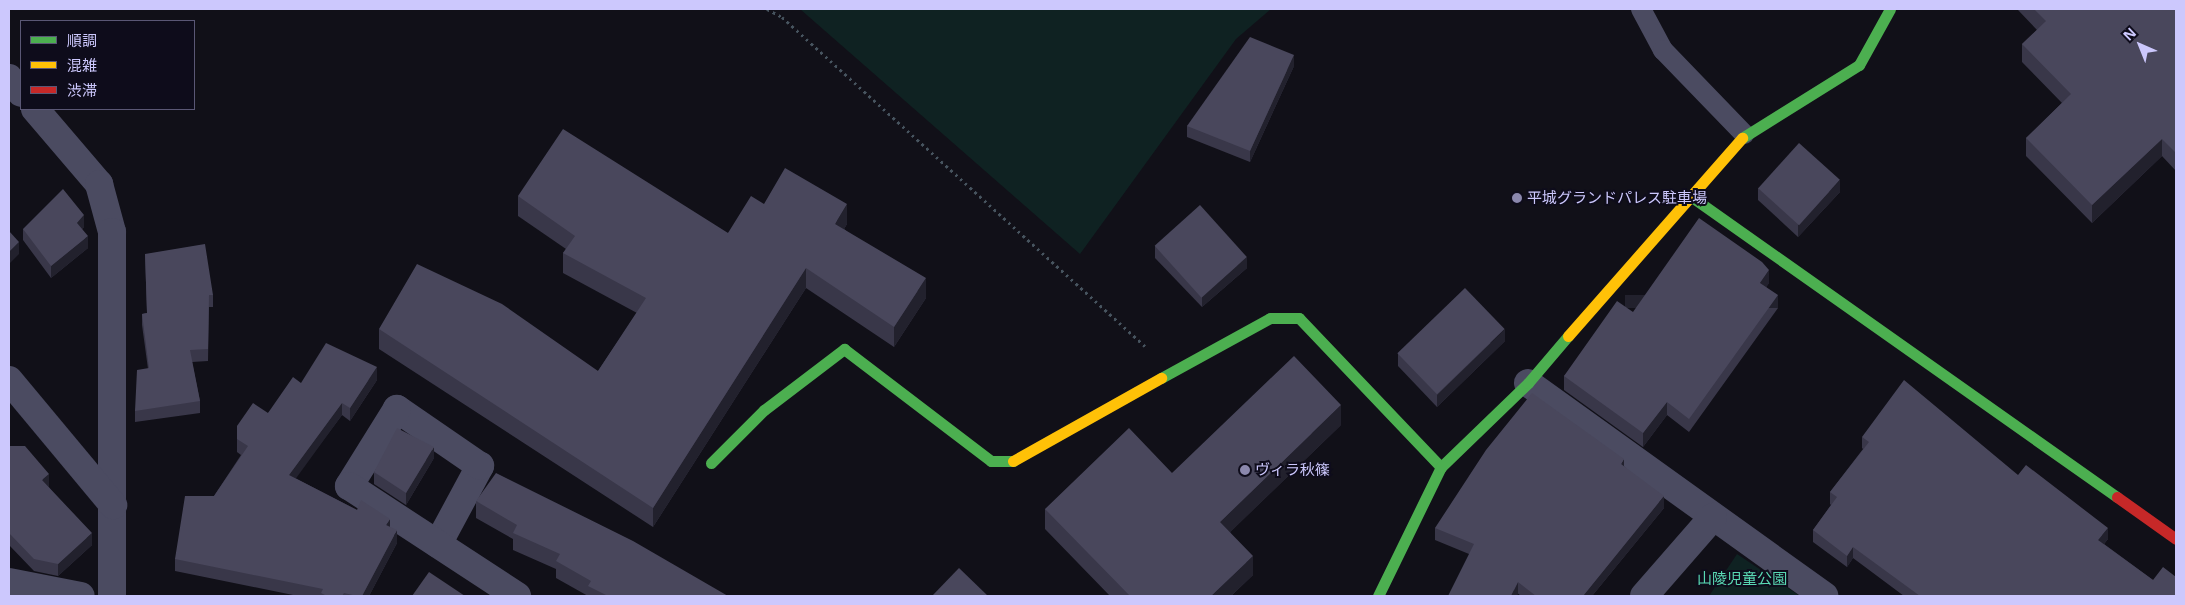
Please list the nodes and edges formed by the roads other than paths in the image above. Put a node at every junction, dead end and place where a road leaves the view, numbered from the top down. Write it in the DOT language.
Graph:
graph roads {
  1 [pos="1641,9"];
  2 [pos="1890,9"];
  3 [pos="9,78"];
  4 [pos="20,92"];
  5 [pos="36,110"];
  6 [pos="1744,134"];
  7 [pos="1689,195"];
  8 [pos="9,380"];
  9 [pos="1528,383"];
  10 [pos="711,464"];
  11 [pos="1441,467"];
  12 [pos="113,505"];
  13 [pos="1713,517"];
  14 [pos="2176,540"];
  15 [pos="438,544"];
  16 [pos="9,582"];
  17 [pos="82,596"];
  18 [pos="112,596"];
  19 [pos="517,596"];
  20 [pos="1378,596"];
  21 [pos="1644,596"];
  22 [pos="1824,596"];
  1 -- 6 [label="lane"];
  2 -- 6 [label="street"];
  3 -- 4 [label="street"];
  5 -- 12 [label="street"];
  6 -- 7 [label="street"];
  7 -- 9 [label="street"];
  7 -- 14 [label="street"];
  8 -- 12 [label="street"];
  9 -- 11 [label="street"];
  9 -- 13 [label="street"];
  10 -- 11 [label="street"];
  11 -- 20 [label="street"];
  12 -- 18 [label="street"];
  13 -- 21 [label="street"];
  13 -- 22 [label="street"];
  15 -- 15 [label="street"];
  15 -- 19 [label="street"];
  16 -- 17 [label="street"];
}
